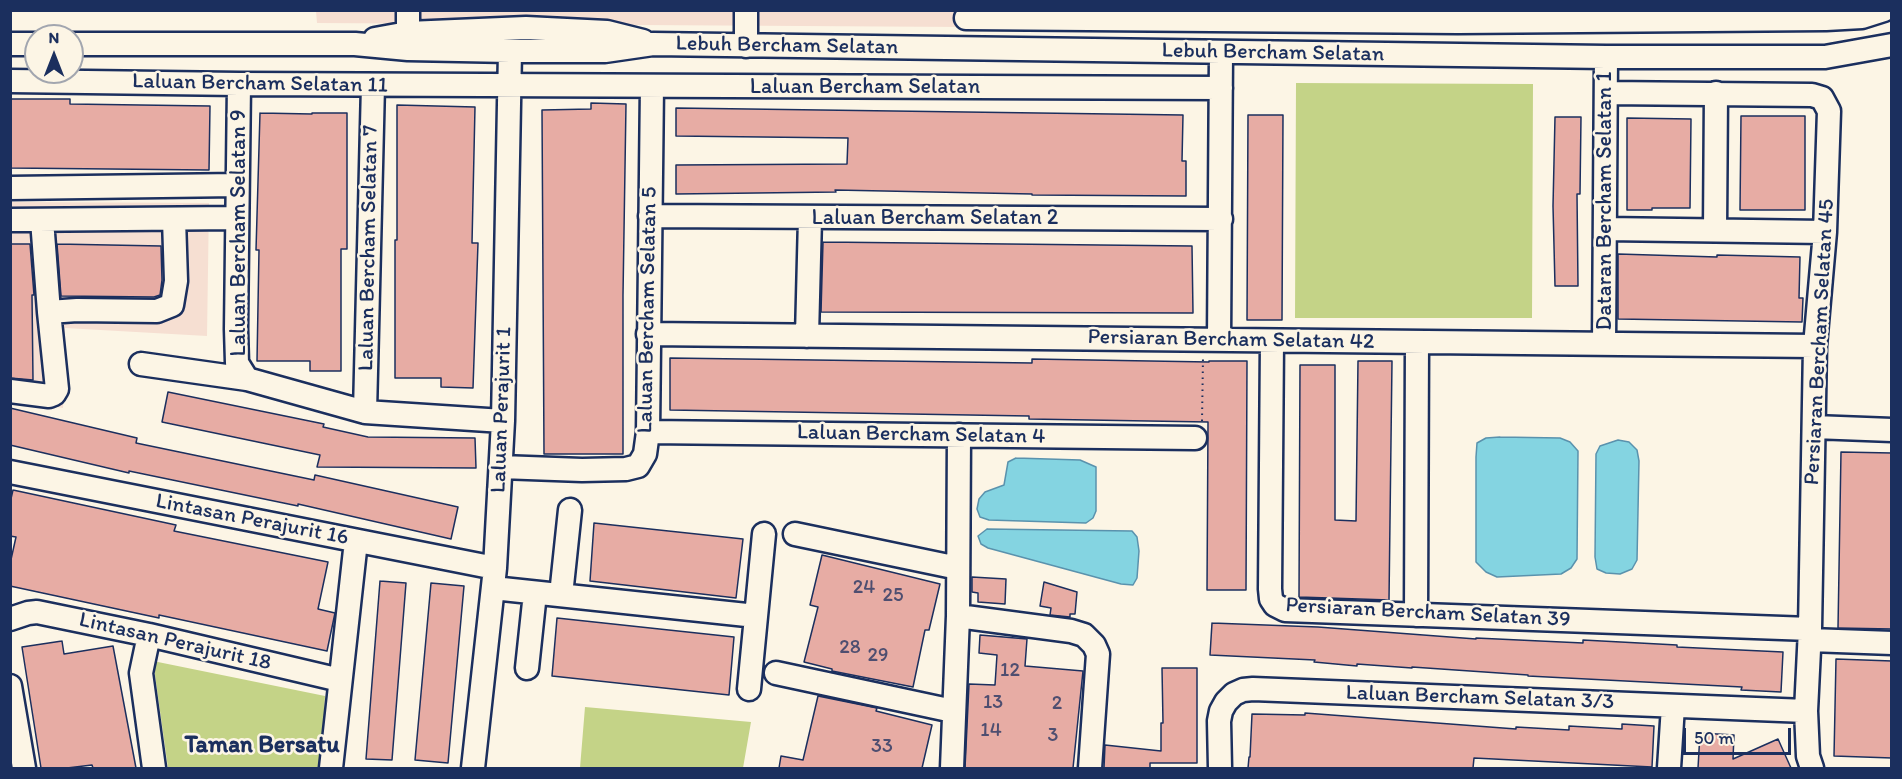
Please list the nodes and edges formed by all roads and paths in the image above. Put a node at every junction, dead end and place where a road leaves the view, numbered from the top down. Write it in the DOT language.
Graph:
graph roads {
  1 [pos="746,10"];
  2 [pos="1884,10"];
  3 [pos="966,14"];
  4 [pos="1096,15"];
  5 [pos="1223,15"];
  6 [pos="1826,15"];
  7 [pos="1458,16"];
  8 [pos="526,19"];
  9 [pos="408,31"];
  10 [pos="443,31"];
  11 [pos="607,32"];
  12 [pos="84,44"];
  13 [pos="653,44"];
  14 [pos="1892,45"];
  15 [pos="746,46"];
  16 [pos="965,49"];
  17 [pos="510,51"];
  18 [pos="1221,52"];
  19 [pos="1606,57"];
  20 [pos="1825,57"];
  21 [pos="10,81"];
  22 [pos="239,84"];
  23 [pos="372,85"];
  24 [pos="510,86"];
  25 [pos="652,86"];
  26 [pos="1221,88"];
  27 [pos="1606,93"];
  28 [pos="1716,93"];
  29 [pos="237,185"];
  30 [pos="10,188"];
  31 [pos="650,216"];
  32 [pos="237,218"];
  33 [pos="810,218"];
  34 [pos="174,219"];
  35 [pos="1221,219"];
  36 [pos="10,220"];
  37 [pos="42,220"];
  38 [pos="1605,229"];
  39 [pos="1715,230"];
  40 [pos="1825,232"];
  41 [pos="49,312"];
  42 [pos="648,334"];
  43 [pos="807,336"];
  44 [pos="1211,340"];
  45 [pos="1272,341"];
  46 [pos="1417,342"];
  47 [pos="1604,344"];
  48 [pos="1815,346"];
  49 [pos="141,364"];
  50 [pos="247,379"];
  51 [pos="10,391"];
  52 [pos="364,412"];
  53 [pos="503,421"];
  54 [pos="1814,427"];
  55 [pos="1892,430"];
  56 [pos="648,432"];
  57 [pos="959,435"];
  58 [pos="1195,438"];
  59 [pos="501,467"];
  60 [pos="10,472"];
  61 [pos="570,510"];
  62 [pos="764,534"];
  63 [pos="795,534"];
  64 [pos="356,541"];
  65 [pos="958,568"];
  66 [pos="494,578"];
  67 [pos="535,592"];
  68 [pos="561,595"];
  69 [pos="1416,615"];
  70 [pos="756,616"];
  71 [pos="958,616"];
  72 [pos="10,620"];
  73 [pos="149,635"];
  74 [pos="1810,635"];
  75 [pos="1892,643"];
  76 [pos="527,668"];
  77 [pos="776,673"];
  78 [pos="340,680"];
  79 [pos="10,686"];
  80 [pos="749,689"];
  81 [pos="1674,706"];
  82 [pos="953,711"];
  83 [pos="1806,711"];
  84 [pos="24,768"];
  85 [pos="154,768"];
  86 [pos="331,768"];
  87 [pos="474,768"];
  88 [pos="952,768"];
  89 [pos="1090,768"];
  90 [pos="1220,768"];
  91 [pos="1669,768"];
  92 [pos="1812,768"];
  1 -- 15 [label="street"];
  2 -- 6 [label="street"];
  3 -- 4 [label="street"];
  3 -- 16 [label="street"];
  4 -- 5 [label="street"];
  5 -- 7 [label="street"];
  6 -- 7 [label="street"];
  6 -- 20 [label="street"];
  8 -- 10 [label="street"];
  8 -- 11 [label="street"];
  9 -- 10 [label="street"];
  9 -- 12 [label="street, Laluan Bercham Selatan 11"];
  9 -- 17 [label="street"];
  10 -- 17 [label="street"];
  11 -- 13 [label="street"];
  11 -- 17 [label="street"];
  13 -- 15 [label="street, Lebuh Bercham Selatan"];
  13 -- 17 [label="street"];
  14 -- 20 [label="street, Lebuh Bercham Selatan"];
  15 -- 16 [label="street, Lebuh Bercham Selatan"];
  16 -- 18 [label="street, Lebuh Bercham Selatan"];
  17 -- 24 [label="street, Laluan Perajurit 1"];
  18 -- 19 [label="street, Lebuh Bercham Selatan"];
  18 -- 26 [label="street"];
  19 -- 20 [label="street, Lebuh Bercham Selatan"];
  19 -- 27 [label="street, Dataran Bercham Selatan 1"];
  21 -- 22 [label="street, Laluan Bercham Selatan 11"];
  22 -- 23 [label="street, Laluan Bercham Selatan 11"];
  22 -- 29 [label="street, Laluan Bercham Selatan 9"];
  23 -- 24 [label="street, Laluan Bercham Selatan 11"];
  23 -- 52 [label="street, Laluan Bercham Selatan 7"];
  24 -- 25 [label="street, Laluan Bercham Selatan"];
  24 -- 53 [label="street, Laluan Perajurit 1"];
  25 -- 26 [label="street, Laluan Bercham Selatan"];
  25 -- 31 [label="street, Laluan Bercham Selatan 5"];
  26 -- 35 [label="street"];
  27 -- 28 [label="street"];
  27 -- 38 [label="street, Dataran Bercham Selatan 1"];
  28 -- 39 [label="street"];
  28 -- 40 [label="street, Persiaran Bercham Selatan 45"];
  29 -- 30 [label="street"];
  29 -- 32 [label="street, Laluan Bercham Selatan 9"];
  31 -- 33 [label="street, Laluan Bercham Selatan 2"];
  31 -- 42 [label="street, Laluan Bercham Selatan 5"];
  32 -- 34 [label="street"];
  32 -- 50 [label="street, Laluan Bercham Selatan 9"];
  33 -- 35 [label="street, Laluan Bercham Selatan 2"];
  33 -- 43 [label="street"];
  34 -- 37 [label="street"];
  34 -- 41 [label="street"];
  35 -- 44 [label="street"];
  36 -- 37 [label="street"];
  37 -- 41 [label="street"];
  38 -- 39 [label="street"];
  38 -- 47 [label="street, Dataran Bercham Selatan 1"];
  39 -- 40 [label="street"];
  40 -- 48 [label="street, Persiaran Bercham Selatan 45"];
  41 -- 51 [label="street"];
  42 -- 43 [label="street, Persiaran Bercham Selatan 42"];
  42 -- 56 [label="street, Laluan Bercham Selatan 5"];
  43 -- 44 [label="street, Persiaran Bercham Selatan 42"];
  44 -- 45 [label="street, Persiaran Bercham Selatan 42"];
  44 -- 58 [label="path"];
  45 -- 46 [label="street, Persiaran Bercham Selatan 42"];
  45 -- 69 [label="street, Persiaran Bercham Selatan 39"];
  46 -- 47 [label="street, Persiaran Bercham Selatan 42"];
  46 -- 69 [label="street"];
  47 -- 48 [label="street, Persiaran Bercham Selatan 42"];
  48 -- 54 [label="street, Persiaran Bercham Selatan 45"];
  49 -- 50 [label="street"];
  50 -- 52 [label="street"];
  52 -- 53 [label="street"];
  53 -- 59 [label="street, Laluan Perajurit 1"];
  54 -- 55 [label="street"];
  54 -- 74 [label="street, Persiaran Bercham Selatan 45"];
  56 -- 57 [label="street, Laluan Bercham Selatan 4"];
  56 -- 59 [label="street, Laluan Bercham Selatan 5"];
  57 -- 58 [label="street, Laluan Bercham Selatan 4"];
  57 -- 65 [label="street"];
  59 -- 66 [label="street, Laluan Perajurit 1"];
  60 -- 64 [label="street, Lintasan Perajurit 16"];
  61 -- 68 [label="street"];
  62 -- 70 [label="street"];
  63 -- 65 [label="street"];
  64 -- 66 [label="street, Lintasan Perajurit 16"];
  64 -- 78 [label="street"];
  65 -- 71 [label="street"];
  66 -- 67 [label="street, Lintasan Perajurit 16"];
  66 -- 87 [label="street, Laluan Perajurit 1"];
  67 -- 68 [label="street, Lintasan Perajurit 16"];
  67 -- 76 [label="street"];
  68 -- 70 [label="street, Lintasan Perajurit 16"];
  69 -- 74 [label="street, Persiaran Bercham Selatan 39"];
  70 -- 80 [label="street"];
  71 -- 82 [label="street"];
  71 -- 89 [label="street"];
  72 -- 73 [label="street, Lintasan Perajurit 18"];
  73 -- 78 [label="street, Lintasan Perajurit 18"];
  73 -- 85 [label="street"];
  74 -- 75 [label="street, Persiaran Bercham Selatan 39"];
  74 -- 83 [label="street, Persiaran Bercham Selatan 45"];
  77 -- 82 [label="street"];
  78 -- 86 [label="street"];
  79 -- 84 [label="street"];
  81 -- 83 [label="street, Laluan Bercham Selatan 3/3"];
  81 -- 90 [label="street, Laluan Bercham Selatan 3/3"];
  81 -- 91 [label="street"];
  82 -- 88 [label="street"];
  83 -- 92 [label="street, Persiaran Bercham Selatan 45"];
}
